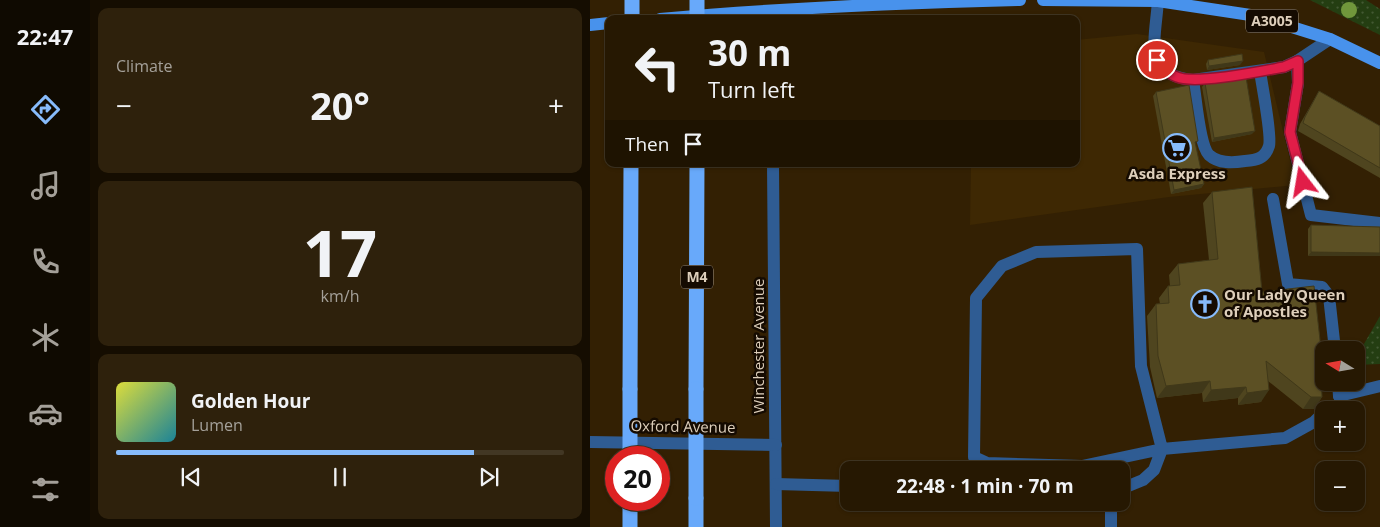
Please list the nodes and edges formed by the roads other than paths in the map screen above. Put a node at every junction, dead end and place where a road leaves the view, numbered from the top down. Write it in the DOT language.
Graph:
graph roads {
  1 [pos="632,0"];
  2 [pos="697,0"];
  3 [pos="1020,0"];
  4 [pos="1043,0"];
  5 [pos="1158,1"];
  6 [pos="772,14"];
  7 [pos="632,15"];
  8 [pos="697,15"];
  9 [pos="750,15"];
  10 [pos="605,23"];
  11 [pos="590,25"];
  12 [pos="1330,39"];
  13 [pos="1298,61"];
  14 [pos="1380,63"];
  15 [pos="1260,71"];
  16 [pos="1193,80"];
  17 [pos="631,167"];
  18 [pos="697,167"];
  19 [pos="774,167"];
  20 [pos="1273,199"];
  21 [pos="1380,223"];
  22 [pos="1333,341"];
  23 [pos="1380,386"];
  24 [pos="1339,391"];
  25 [pos="1339,396"];
  26 [pos="1334,401"];
  27 [pos="1315,421"];
  28 [pos="590,442"];
  29 [pos="776,445"];
  30 [pos="630,446"];
  31 [pos="1162,449"];
  32 [pos="776,484"];
  33 [pos="1130,485"];
  34 [pos="840,486"];
  35 [pos="630,511"];
  36 [pos="1111,511"];
  37 [pos="630,527"];
  38 [pos="696,527"];
  39 [pos="776,527"];
  40 [pos="1111,527"];
  1 -- 7 [label="highway"];
  2 -- 8 [label="highway, bridge"];
  3 -- 6 [label="main road"];
  4 -- 5 [label="main road, A3005"];
  5 -- 12 [label="main road, A3005"];
  5 -- 16 [label="street"];
  6 -- 9 [label="main road"];
  10 -- 11 [label="main road"];
  12 -- 13 [label="street"];
  12 -- 14 [label="main road, A3005"];
  13 -- 15 [label="street"];
  13 -- 21 [label="street"];
  15 -- 16 [label="street"];
  15 -- 16 [label="street"];
  17 -- 30 [label="highway, bridge"];
  18 -- 38 [label="highway, M4, bridge"];
  19 -- 29 [label="street, Winchester Avenue"];
  20 -- 22 [label="street"];
  23 -- 25 [label="street"];
  24 -- 25 [label="street"];
  25 -- 26 [label="street"];
  27 -- 31 [label="street"];
  28 -- 29 [label="street, Oxford Avenue"];
  29 -- 32 [label="street, Winchester Avenue"];
  31 -- 31 [label="street"];
  31 -- 33 [label="street"];
  32 -- 34 [label="street"];
  32 -- 39 [label="street, Winchester Avenue"];
  35 -- 37 [label="highway"];
  36 -- 40 [label="street"];
}
